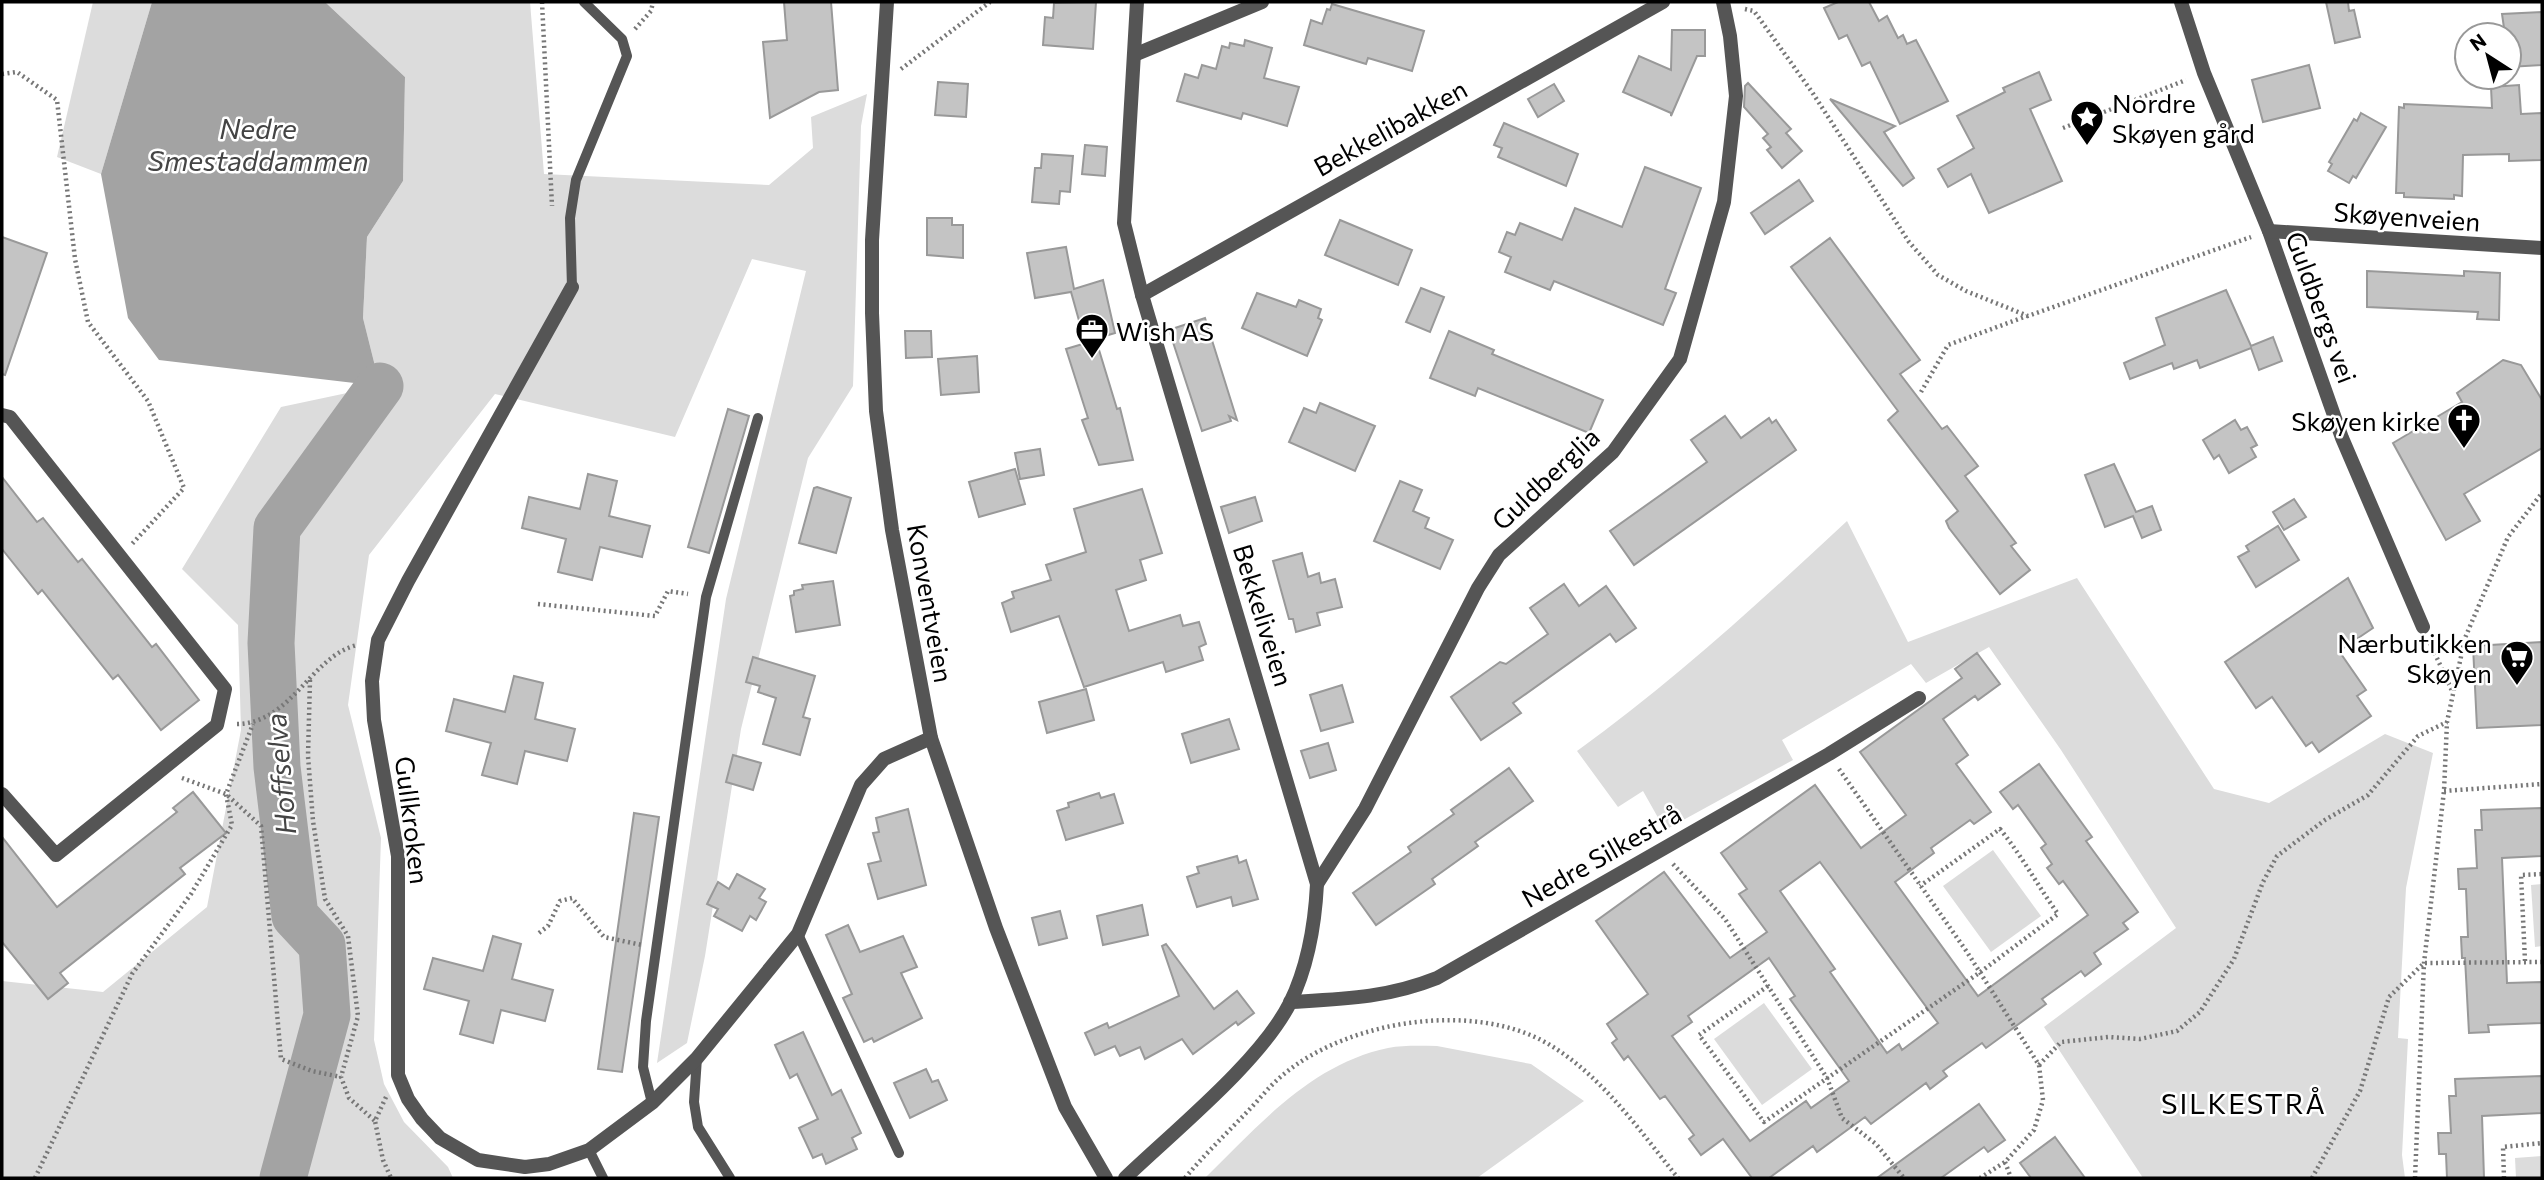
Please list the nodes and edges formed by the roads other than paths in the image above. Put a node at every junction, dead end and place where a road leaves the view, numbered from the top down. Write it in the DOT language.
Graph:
graph roads {
  1 [pos="584,2"];
  2 [pos="887,2"];
  3 [pos="1137,2"];
  4 [pos="1262,2"];
  5 [pos="1663,2"];
  6 [pos="1723,2"];
  7 [pos="2181,2"];
  8 [pos="1133,55"];
  9 [pos="2269,232"];
  10 [pos="2542,248"];
  11 [pos="572,287"];
  12 [pos="1142,295"];
  13 [pos="5,412"];
  14 [pos="758,418"];
  15 [pos="2423,627"];
  16 [pos="1919,698"];
  17 [pos="931,738"];
  18 [pos="2,794"];
  19 [pos="1317,884"];
  20 [pos="798,934"];
  21 [pos="1290,1002"];
  22 [pos="697,1058"];
  23 [pos="652,1103"];
  24 [pos="589,1150"];
  25 [pos="899,1153"];
  26 [pos="603,1178"];
  27 [pos="730,1178"];
  28 [pos="1107,1178"];
  29 [pos="1125,1178"];
  1 -- 11 [label="lane"];
  2 -- 17 [label="street, Konventveien"];
  3 -- 8 [label="street, Bekkeliveien"];
  4 -- 8 [label="street"];
  5 -- 12 [label="street, Bekkelibakken"];
  6 -- 19 [label="street, Guldberglia"];
  7 -- 9 [label="street, Guldbergs vei"];
  8 -- 12 [label="street, Bekkeliveien"];
  9 -- 10 [label="street, Skøyenveien"];
  9 -- 15 [label="street, Guldbergs vei"];
  11 -- 24 [label="street, Gullkroken"];
  12 -- 19 [label="street, Bekkeliveien"];
  13 -- 18 [label="street"];
  14 -- 23 [label="lane"];
  16 -- 21 [label="street, Nedre Silkestrå"];
  17 -- 20 [label="street, Gullkroken"];
  17 -- 28 [label="street, Konventveien"];
  19 -- 21 [label="street, Bekkeliveien"];
  20 -- 22 [label="street, Gullkroken"];
  20 -- 25 [label="lane"];
  21 -- 29 [label="street, Bekkeliveien"];
  22 -- 23 [label="street, Gullkroken"];
  22 -- 27 [label="lane"];
  23 -- 24 [label="street, Gullkroken"];
  24 -- 26 [label="lane"];
}
